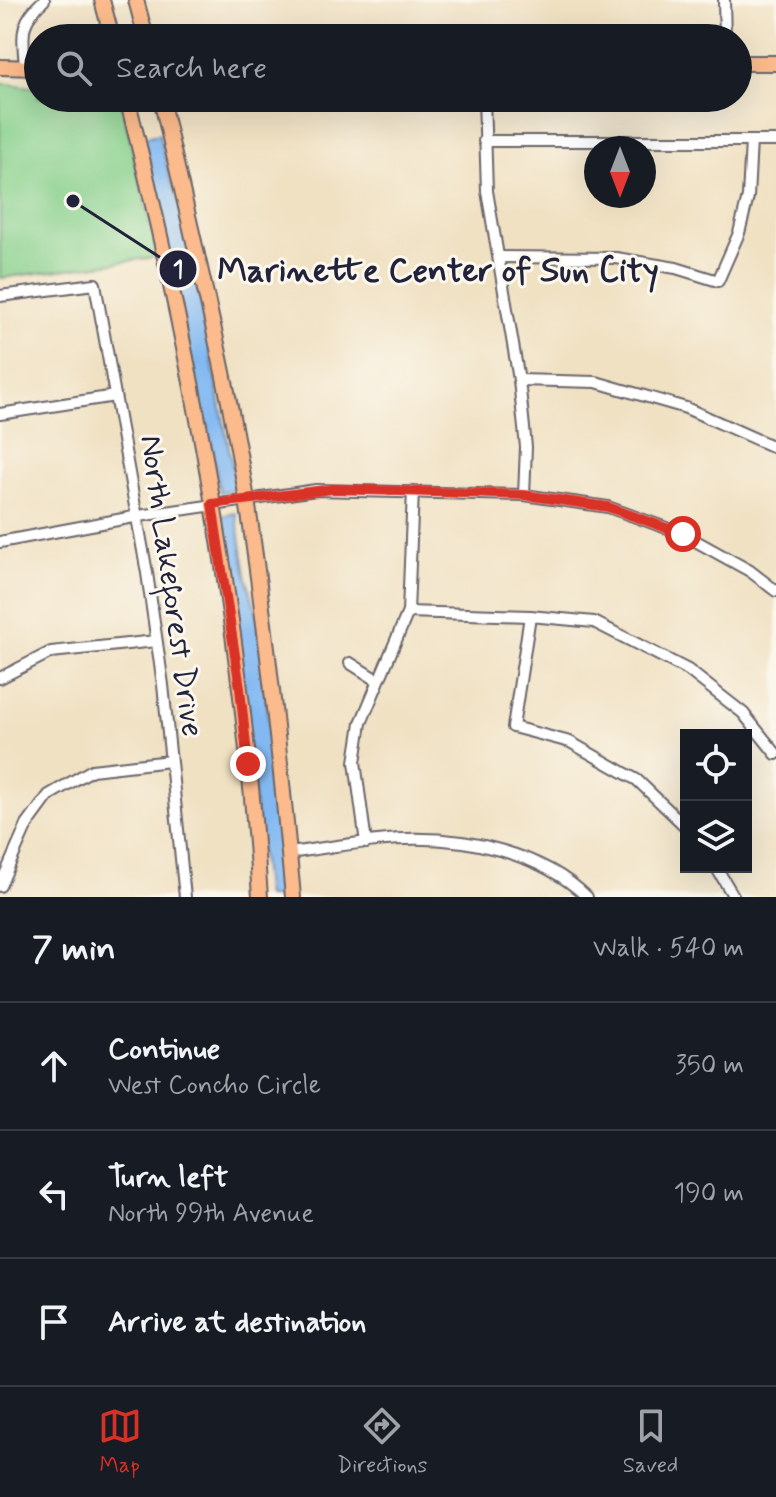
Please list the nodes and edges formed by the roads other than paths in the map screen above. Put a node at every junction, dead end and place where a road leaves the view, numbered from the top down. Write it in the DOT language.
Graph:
graph roads {
  1 [pos="44,0"];
  2 [pos="102,0"];
  3 [pos="136,0"];
  4 [pos="724,0"];
  5 [pos="25,24"];
  6 [pos="108,24"];
  7 [pos="142,24"];
  8 [pos="725,24"];
  9 [pos="752,63"];
  10 [pos="776,63"];
  11 [pos="0,67"];
  12 [pos="24,68"];
  13 [pos="130,112"];
  14 [pos="164,112"];
  15 [pos="484,112"];
  16 [pos="484,141"];
  17 [pos="751,141"];
  18 [pos="776,141"];
  19 [pos="499,257"];
  20 [pos="0,296"];
  21 [pos="519,380"];
  22 [pos="115,396"];
  23 [pos="0,414"];
  24 [pos="775,445"];
  25 [pos="413,491"];
  26 [pos="524,495"];
  27 [pos="246,499"];
  28 [pos="212,504"];
  29 [pos="139,516"];
  30 [pos="0,542"];
  31 [pos="776,591"];
  32 [pos="408,612"];
  33 [pos="530,616"];
  34 [pos="156,641"];
  35 [pos="350,663"];
  36 [pos="0,678"];
  37 [pos="377,680"];
  38 [pos="776,754"];
  39 [pos="170,761"];
  40 [pos="680,821"];
  41 [pos="366,843"];
  42 [pos="289,853"];
  43 [pos="720,873"];
  44 [pos="0,886"];
  45 [pos="185,897"];
  46 [pos="260,897"];
  47 [pos="293,897"];
  48 [pos="587,897"];
  49 [pos="734,897"];
  1 -- 5 [label="street"];
  2 -- 6 [label="main road"];
  3 -- 7 [label="main road"];
  4 -- 8 [label="street"];
  9 -- 10 [label="main road"];
  11 -- 12 [label="main road"];
  13 -- 28 [label="main road"];
  14 -- 27 [label="main road"];
  15 -- 16 [label="street"];
  16 -- 17 [label="street"];
  16 -- 19 [label="street"];
  17 -- 18 [label="street"];
  17 -- 19 [label="street"];
  19 -- 21 [label="street"];
  20 -- 22 [label="street, North Lakeforest Drive"];
  21 -- 24 [label="street"];
  21 -- 26 [label="street"];
  22 -- 23 [label="street"];
  22 -- 29 [label="street, North Lakeforest Drive"];
  25 -- 26 [label="street"];
  25 -- 27 [label="street"];
  25 -- 32 [label="street"];
  26 -- 31 [label="street"];
  27 -- 28 [label="street"];
  27 -- 42 [label="main road"];
  28 -- 29 [label="street"];
  28 -- 46 [label="main road"];
  29 -- 30 [label="street"];
  29 -- 34 [label="street, North Lakeforest Drive"];
  32 -- 33 [label="street"];
  32 -- 37 [label="street"];
  33 -- 38 [label="street"];
  33 -- 40 [label="street"];
  34 -- 36 [label="street"];
  34 -- 39 [label="street, North Lakeforest Drive"];
  35 -- 37 [label="street"];
  37 -- 41 [label="street"];
  39 -- 44 [label="street"];
  39 -- 45 [label="street, North Lakeforest Drive"];
  41 -- 42 [label="street"];
  41 -- 48 [label="street"];
  42 -- 47 [label="main road"];
  43 -- 49 [label="street"];
}
